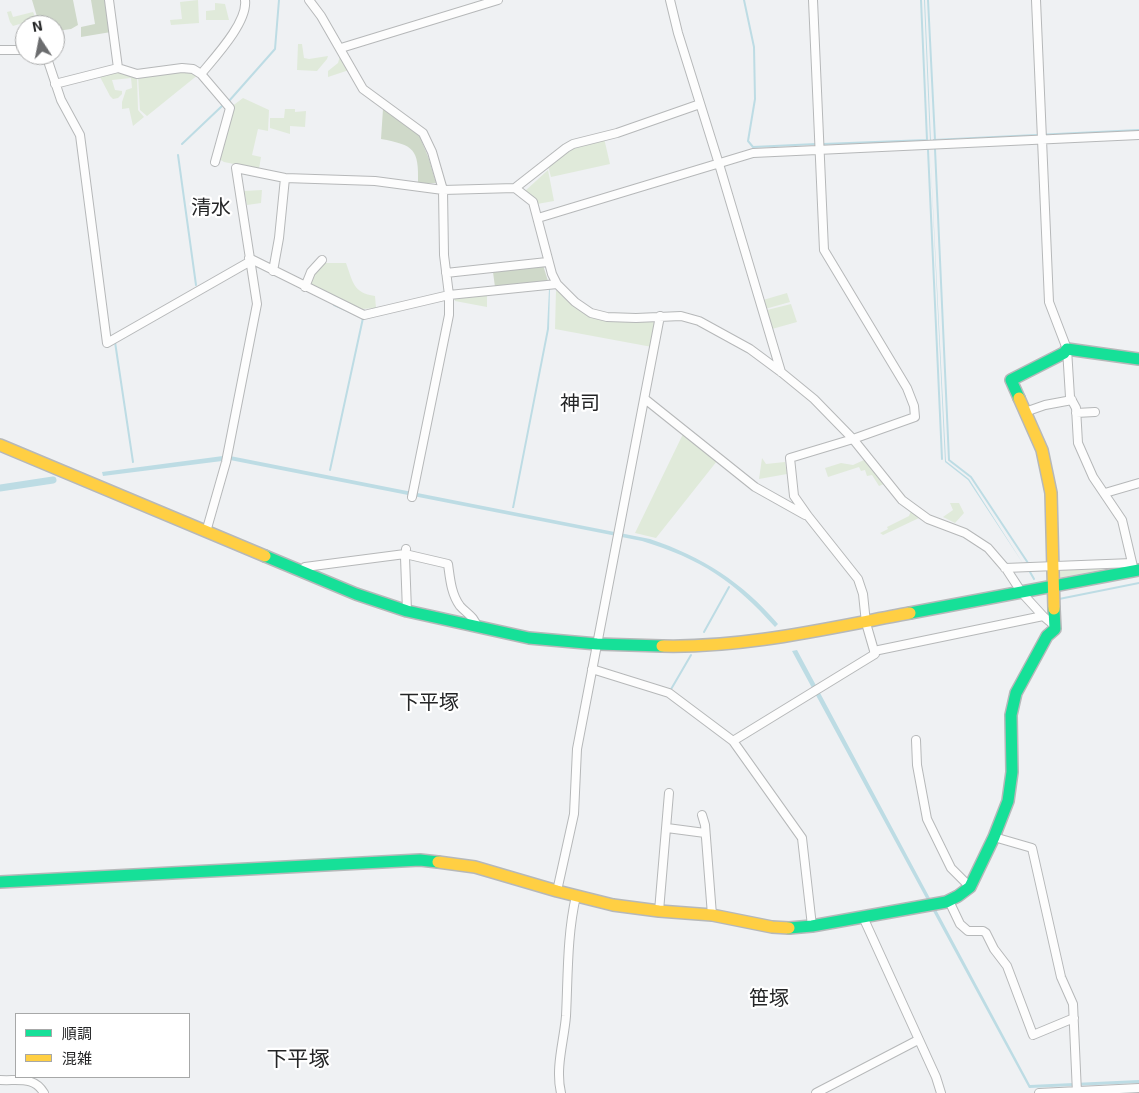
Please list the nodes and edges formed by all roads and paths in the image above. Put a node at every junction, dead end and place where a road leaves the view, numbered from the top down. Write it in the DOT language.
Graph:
graph roads {
  1 [pos="109,0"];
  2 [pos="245,0"];
  3 [pos="309,0"];
  4 [pos="498,0"];
  5 [pos="670,0"];
  6 [pos="813,0"];
  7 [pos="1036,0"];
  8 [pos="341,48"];
  9 [pos="0,50"];
  10 [pos="15,50"];
  11 [pos="49,65"];
  12 [pos="118,68"];
  13 [pos="201,74"];
  14 [pos="55,84"];
  15 [pos="700,104"];
  16 [pos="1139,135"];
  17 [pos="1042,136"];
  18 [pos="819,150"];
  19 [pos="215,162"];
  20 [pos="719,164"];
  21 [pos="285,178"];
  22 [pos="515,188"];
  23 [pos="443,190"];
  24 [pos="538,218"];
  25 [pos="249,260"];
  26 [pos="322,260"];
  27 [pos="548,262"];
  28 [pos="273,271"];
  29 [pos="446,273"];
  30 [pos="557,284"];
  31 [pos="305,287"];
  32 [pos="449,295"];
  33 [pos="660,316"];
  34 [pos="1067,349"];
  35 [pos="1139,359"];
  36 [pos="781,372"];
  37 [pos="645,399"];
  38 [pos="1072,400"];
  39 [pos="1025,412"];
  40 [pos="1095,412"];
  41 [pos="1076,413"];
  42 [pos="853,440"];
  43 [pos="0,445"];
  44 [pos="1139,483"];
  45 [pos="412,493"];
  46 [pos="1105,493"];
  47 [pos="808,516"];
  48 [pos="206,532"];
  49 [pos="406,551"];
  50 [pos="1053,566"];
  51 [pos="305,567"];
  52 [pos="1006,568"];
  53 [pos="1135,568"];
  54 [pos="1054,586"];
  55 [pos="1022,593"];
  56 [pos="407,612"];
  57 [pos="1043,616"];
  58 [pos="866,623"];
  59 [pos="477,626"];
  60 [pos="1055,626"];
  61 [pos="597,644"];
  62 [pos="874,651"];
  63 [pos="592,668"];
  64 [pos="916,740"];
  65 [pos="733,741"];
  66 [pos="669,793"];
  67 [pos="702,815"];
  68 [pos="667,828"];
  69 [pos="705,833"];
  70 [pos="994,837"];
  71 [pos="0,882"];
  72 [pos="970,887"];
  73 [pos="557,892"];
  74 [pos="576,896"];
  75 [pos="949,901"];
  76 [pos="659,912"];
  77 [pos="712,915"];
  78 [pos="863,917"];
  79 [pos="812,926"];
  80 [pos="1074,1018"];
  81 [pos="918,1040"];
  82 [pos="0,1080"];
  83 [pos="1139,1088"];
  84 [pos="1076,1092"];
  85 [pos="44,1093"];
  86 [pos="561,1093"];
  87 [pos="816,1093"];
  88 [pos="941,1093"];
  89 [pos="1039,1093"];
  1 -- 12 [label="street"];
  2 -- 13 [label="street"];
  3 -- 8 [label="street"];
  4 -- 8 [label="street"];
  5 -- 15 [label="street"];
  6 -- 18 [label="street"];
  7 -- 17 [label="street"];
  8 -- 23 [label="street"];
  9 -- 10 [label="street"];
  11 -- 14 [label="street"];
  12 -- 13 [label="street"];
  12 -- 14 [label="street"];
  13 -- 19 [label="street"];
  14 -- 25 [label="street"];
  15 -- 20 [label="street"];
  15 -- 22 [label="street"];
  16 -- 17 [label="street"];
  17 -- 18 [label="street"];
  17 -- 34 [label="street"];
  18 -- 20 [label="street"];
  18 -- 42 [label="street"];
  20 -- 24 [label="street"];
  20 -- 36 [label="street"];
  21 -- 23 [label="street"];
  21 -- 25 [label="street"];
  21 -- 28 [label="street"];
  22 -- 23 [label="street"];
  22 -- 24 [label="street"];
  23 -- 29 [label="street"];
  24 -- 27 [label="street"];
  25 -- 28 [label="street"];
  25 -- 48 [label="street"];
  26 -- 31 [label="street"];
  27 -- 29 [label="street"];
  27 -- 30 [label="street"];
  28 -- 31 [label="street"];
  29 -- 32 [label="street"];
  30 -- 32 [label="street"];
  30 -- 33 [label="street"];
  31 -- 32 [label="street"];
  32 -- 45 [label="street"];
  33 -- 36 [label="street"];
  33 -- 37 [label="street"];
  34 -- 35 [label="street"];
  34 -- 38 [label="street"];
  34 -- 39 [label="street"];
  36 -- 42 [label="street"];
  37 -- 47 [label="street"];
  37 -- 61 [label="street"];
  38 -- 39 [label="street"];
  38 -- 41 [label="street"];
  39 -- 50 [label="street"];
  40 -- 41 [label="street"];
  41 -- 46 [label="street"];
  42 -- 47 [label="street"];
  42 -- 52 [label="street"];
  43 -- 48 [label="street"];
  44 -- 46 [label="street"];
  46 -- 53 [label="street"];
  47 -- 58 [label="street"];
  48 -- 56 [label="street"];
  49 -- 51 [label="street"];
  49 -- 56 [label="street"];
  49 -- 59 [label="street"];
  50 -- 52 [label="street"];
  50 -- 53 [label="street"];
  50 -- 54 [label="street"];
  52 -- 55 [label="street"];
  53 -- 54 [label="street"];
  54 -- 55 [label="street"];
  54 -- 60 [label="street"];
  55 -- 57 [label="street"];
  55 -- 58 [label="street"];
  56 -- 59 [label="street"];
  57 -- 60 [label="street"];
  57 -- 62 [label="street"];
  58 -- 61 [label="street"];
  58 -- 62 [label="street"];
  59 -- 61 [label="street"];
  60 -- 70 [label="street"];
  61 -- 63 [label="street"];
  62 -- 65 [label="street"];
  63 -- 65 [label="street"];
  63 -- 73 [label="street"];
  64 -- 72 [label="street"];
  65 -- 79 [label="street"];
  66 -- 68 [label="street"];
  67 -- 69 [label="street"];
  68 -- 69 [label="street"];
  68 -- 76 [label="street"];
  69 -- 77 [label="street"];
  70 -- 72 [label="street"];
  70 -- 80 [label="street"];
  71 -- 73 [label="street"];
  72 -- 75 [label="street"];
  73 -- 74 [label="street"];
  74 -- 76 [label="street"];
  74 -- 86 [label="street"];
  75 -- 78 [label="street"];
  75 -- 80 [label="street"];
  76 -- 77 [label="street"];
  77 -- 79 [label="street"];
  78 -- 79 [label="street"];
  78 -- 81 [label="street"];
  80 -- 84 [label="street"];
  81 -- 87 [label="street"];
  81 -- 88 [label="street"];
  82 -- 85 [label="street"];
  83 -- 84 [label="street"];
  84 -- 89 [label="street"];
}
